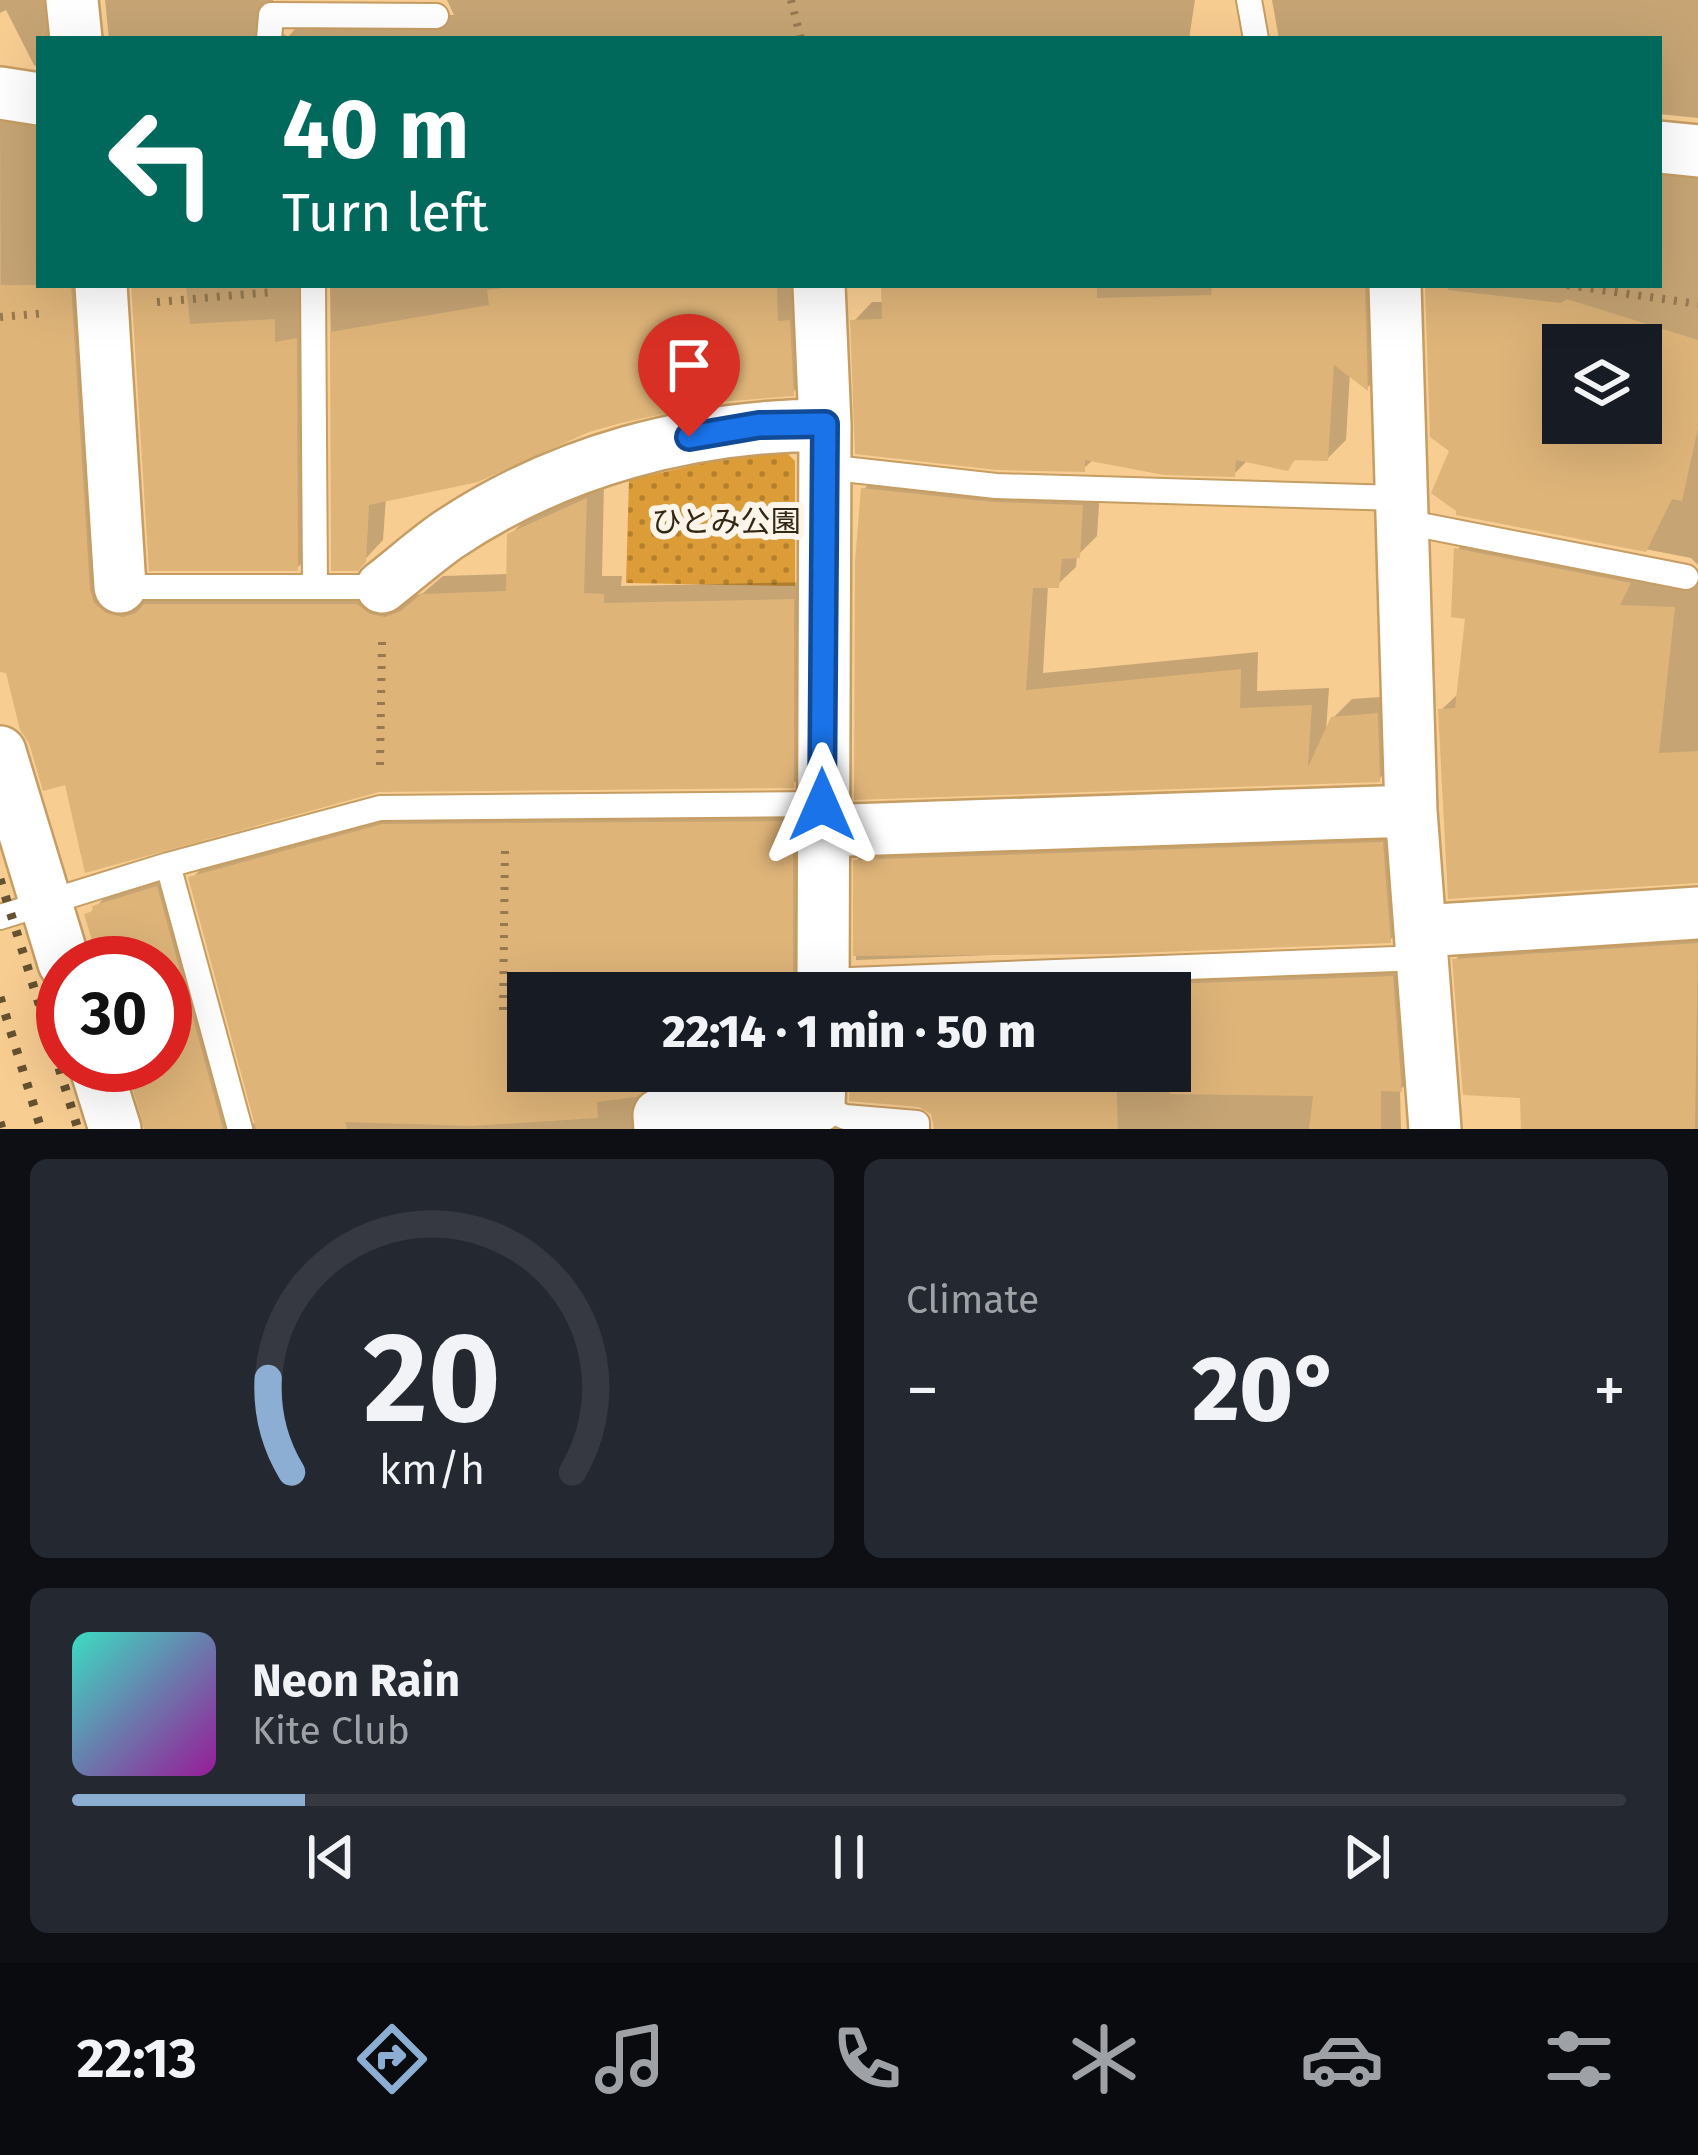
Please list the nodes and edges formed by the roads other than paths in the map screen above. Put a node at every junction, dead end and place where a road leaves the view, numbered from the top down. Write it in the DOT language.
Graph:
graph roads {
  1 [pos="72,0"];
  2 [pos="1250,0"];
  3 [pos="436,16"];
  4 [pos="76,36"];
  5 [pos="269,36"];
  6 [pos="1256,36"];
  7 [pos="0,93"];
  8 [pos="36,99"];
  9 [pos="1662,146"];
  10 [pos="1698,151"];
  11 [pos="313,288"];
  12 [pos="820,288"];
  13 [pos="1395,288"];
  14 [pos="102,296"];
  15 [pos="825,446"];
  16 [pos="1400,510"];
  17 [pos="1686,578"];
  18 [pos="120,587"];
  19 [pos="315,587"];
  20 [pos="382,587"];
  21 [pos="0,752"];
  22 [pos="1411,811"];
  23 [pos="822,818"];
  24 [pos="167,865"];
  25 [pos="23,909"];
  26 [pos="1698,913"];
  27 [pos="44,936"];
  28 [pos="1422,945"];
  29 [pos="823,972"];
  30 [pos="1037,972"];
  31 [pos="103,1092"];
  32 [pos="796,1092"];
  33 [pos="823,1092"];
  34 [pos="115,1129"];
  35 [pos="240,1129"];
  36 [pos="660,1129"];
  37 [pos="917,1129"];
  38 [pos="1435,1129"];
  1 -- 4 [label="street"];
  2 -- 6 [label="lane"];
  3 -- 5 [label="lane"];
  7 -- 8 [label="street"];
  9 -- 10 [label="street"];
  11 -- 19 [label="lane"];
  12 -- 15 [label="street"];
  13 -- 16 [label="street"];
  14 -- 18 [label="street"];
  15 -- 16 [label="lane"];
  15 -- 20 [label="street"];
  15 -- 23 [label="street"];
  16 -- 17 [label="lane"];
  16 -- 22 [label="street"];
  18 -- 19 [label="lane"];
  19 -- 20 [label="lane"];
  21 -- 25 [label="street"];
  22 -- 23 [label="street"];
  22 -- 28 [label="street"];
  23 -- 24 [label="lane"];
  23 -- 29 [label="street"];
  24 -- 25 [label="lane"];
  24 -- 35 [label="lane"];
  25 -- 27 [label="street"];
  26 -- 28 [label="street"];
  28 -- 30 [label="lane"];
  28 -- 38 [label="street"];
  31 -- 34 [label="street"];
  32 -- 36 [label="street"];
  33 -- 37 [label="lane"];
}
